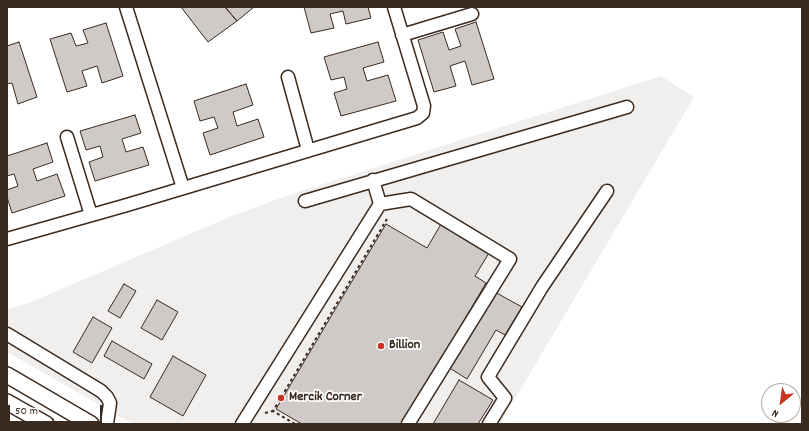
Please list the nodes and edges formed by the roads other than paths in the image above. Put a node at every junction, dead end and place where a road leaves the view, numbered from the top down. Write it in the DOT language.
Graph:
graph roads {
  1 [pos="126,7"];
  2 [pos="394,7"];
  3 [pos="472,14"];
  4 [pos="402,35"];
  5 [pos="288,77"];
  6 [pos="627,107"];
  7 [pos="67,137"];
  8 [pos="308,150"];
  9 [pos="373,180"];
  10 [pos="183,188"];
  11 [pos="607,191"];
  12 [pos="305,201"];
  13 [pos="380,204"];
  14 [pos="91,215"];
  15 [pos="8,237"];
  16 [pos="7,334"];
  17 [pos="7,375"];
  18 [pos="7,402"];
  19 [pos="7,405"];
  20 [pos="31,416"];
  21 [pos="46,424"];
  22 [pos="92,424"];
  23 [pos="107,424"];
  24 [pos="242,424"];
  25 [pos="408,424"];
  26 [pos="489,424"];
  1 -- 10 [label="lane"];
  2 -- 4 [label="lane"];
  3 -- 4 [label="lane"];
  4 -- 8 [label="lane"];
  5 -- 8 [label="lane"];
  6 -- 9 [label="lane"];
  7 -- 14 [label="lane"];
  8 -- 10 [label="lane"];
  9 -- 12 [label="lane"];
  9 -- 13 [label="lane"];
  10 -- 14 [label="lane"];
  11 -- 26 [label="lane"];
  13 -- 24 [label="lane"];
  13 -- 25 [label="lane"];
  14 -- 15 [label="lane"];
  16 -- 23 [label="lane"];
  17 -- 22 [label="main road"];
  18 -- 20 [label="main road"];
  19 -- 20 [label="main road"];
  20 -- 21 [label="main road"];
}
